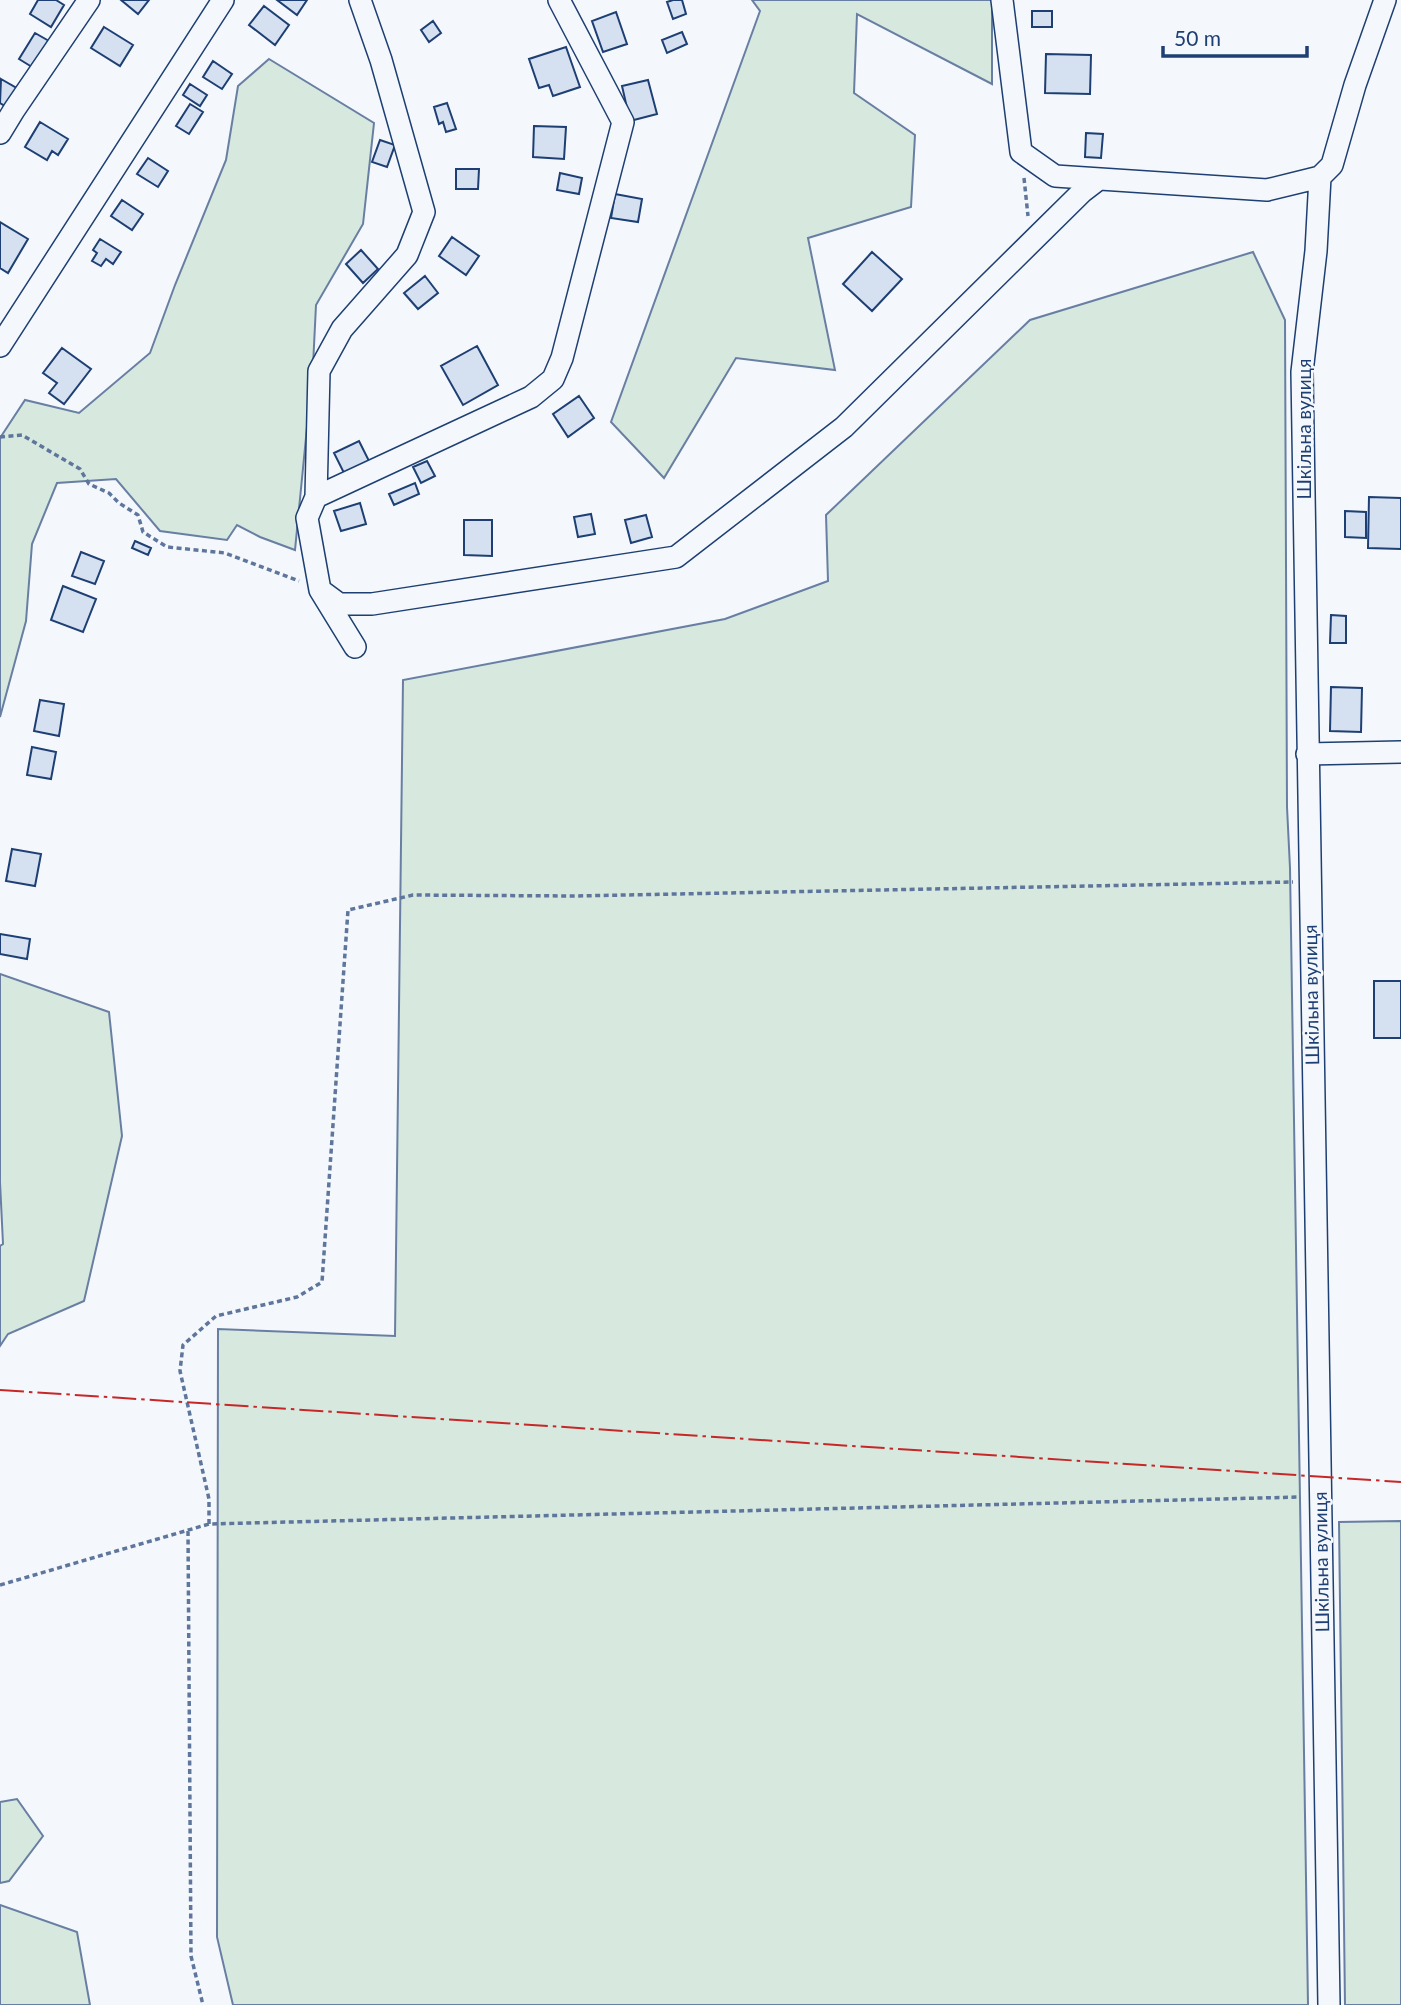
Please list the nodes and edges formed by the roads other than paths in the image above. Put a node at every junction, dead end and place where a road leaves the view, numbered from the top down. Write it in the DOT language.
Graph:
graph roads {
  1 [pos="89,0"];
  2 [pos="223,0"];
  3 [pos="360,0"];
  4 [pos="559,0"];
  5 [pos="1002,0"];
  6 [pos="1385,0"];
  7 [pos="0,133"];
  8 [pos="1320,177"];
  9 [pos="1099,179"];
  10 [pos="0,346"];
  11 [pos="317,498"];
  12 [pos="320,590"];
  13 [pos="355,647"];
  14 [pos="1401,752"];
  15 [pos="1307,754"];
  16 [pos="1329,2005"];
  1 -- 7 [label="street"];
  2 -- 10 [label="street"];
  3 -- 11 [label="street"];
  4 -- 11 [label="street"];
  5 -- 9 [label="street"];
  6 -- 8 [label="street, Шкільна вулиця"];
  8 -- 9 [label="street"];
  8 -- 15 [label="street, Шкільна вулиця"];
  9 -- 12 [label="street"];
  11 -- 12 [label="street"];
  12 -- 13 [label="street"];
  14 -- 15 [label="street"];
  15 -- 16 [label="street, Шкільна вулиця"];
}
